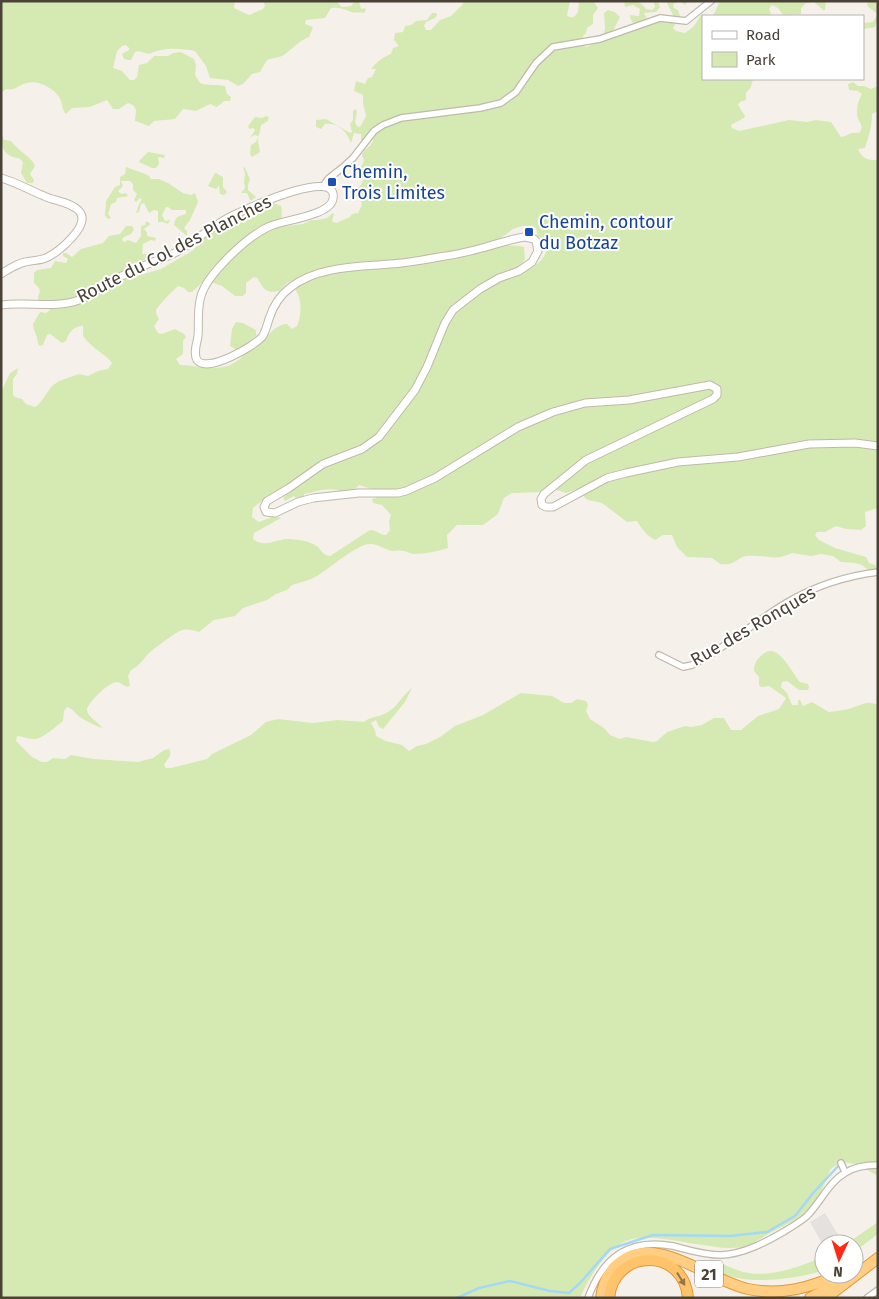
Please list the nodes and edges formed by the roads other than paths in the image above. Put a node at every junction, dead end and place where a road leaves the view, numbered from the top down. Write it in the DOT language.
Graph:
graph roads {
  1 [pos="711,1"];
  2 [pos="1,178"];
  3 [pos="323,186"];
  4 [pos="1,274"];
  5 [pos="1,305"];
  6 [pos="878,446"];
  7 [pos="878,572"];
  8 [pos="659,655"];
  9 [pos="841,1163"];
  10 [pos="878,1165"];
  11 [pos="845,1172"];
  12 [pos="878,1257"];
  13 [pos="864,1263"];
  14 [pos="864,1266"];
  15 [pos="814,1284"];
  16 [pos="834,1284"];
  17 [pos="878,1290"];
  18 [pos="588,1298"];
  19 [pos="601,1298"];
  20 [pos="608,1298"];
  21 [pos="688,1298"];
  22 [pos="810,1298"];
  23 [pos="826,1298"];
  24 [pos="867,1298"];
  1 -- 3 [label="street"];
  2 -- 4 [label="street"];
  3 -- 5 [label="street, Route du Col des Planches"];
  3 -- 6 [label="street, Route du Col des Planches"];
  7 -- 8 [label="street, Rue des Ronques"];
  9 -- 11 [label="street"];
  10 -- 11 [label="street"];
  11 -- 18 [label="street"];
  12 -- 13 [label="highway"];
  12 -- 14 [label="highway"];
  12 -- 23 [label="highway"];
  15 -- 19 [label="highway, 21"];
  16 -- 22 [label="highway"];
  17 -- 24 [label="street"];
  20 -- 21 [label="highway, one-way"];
}
